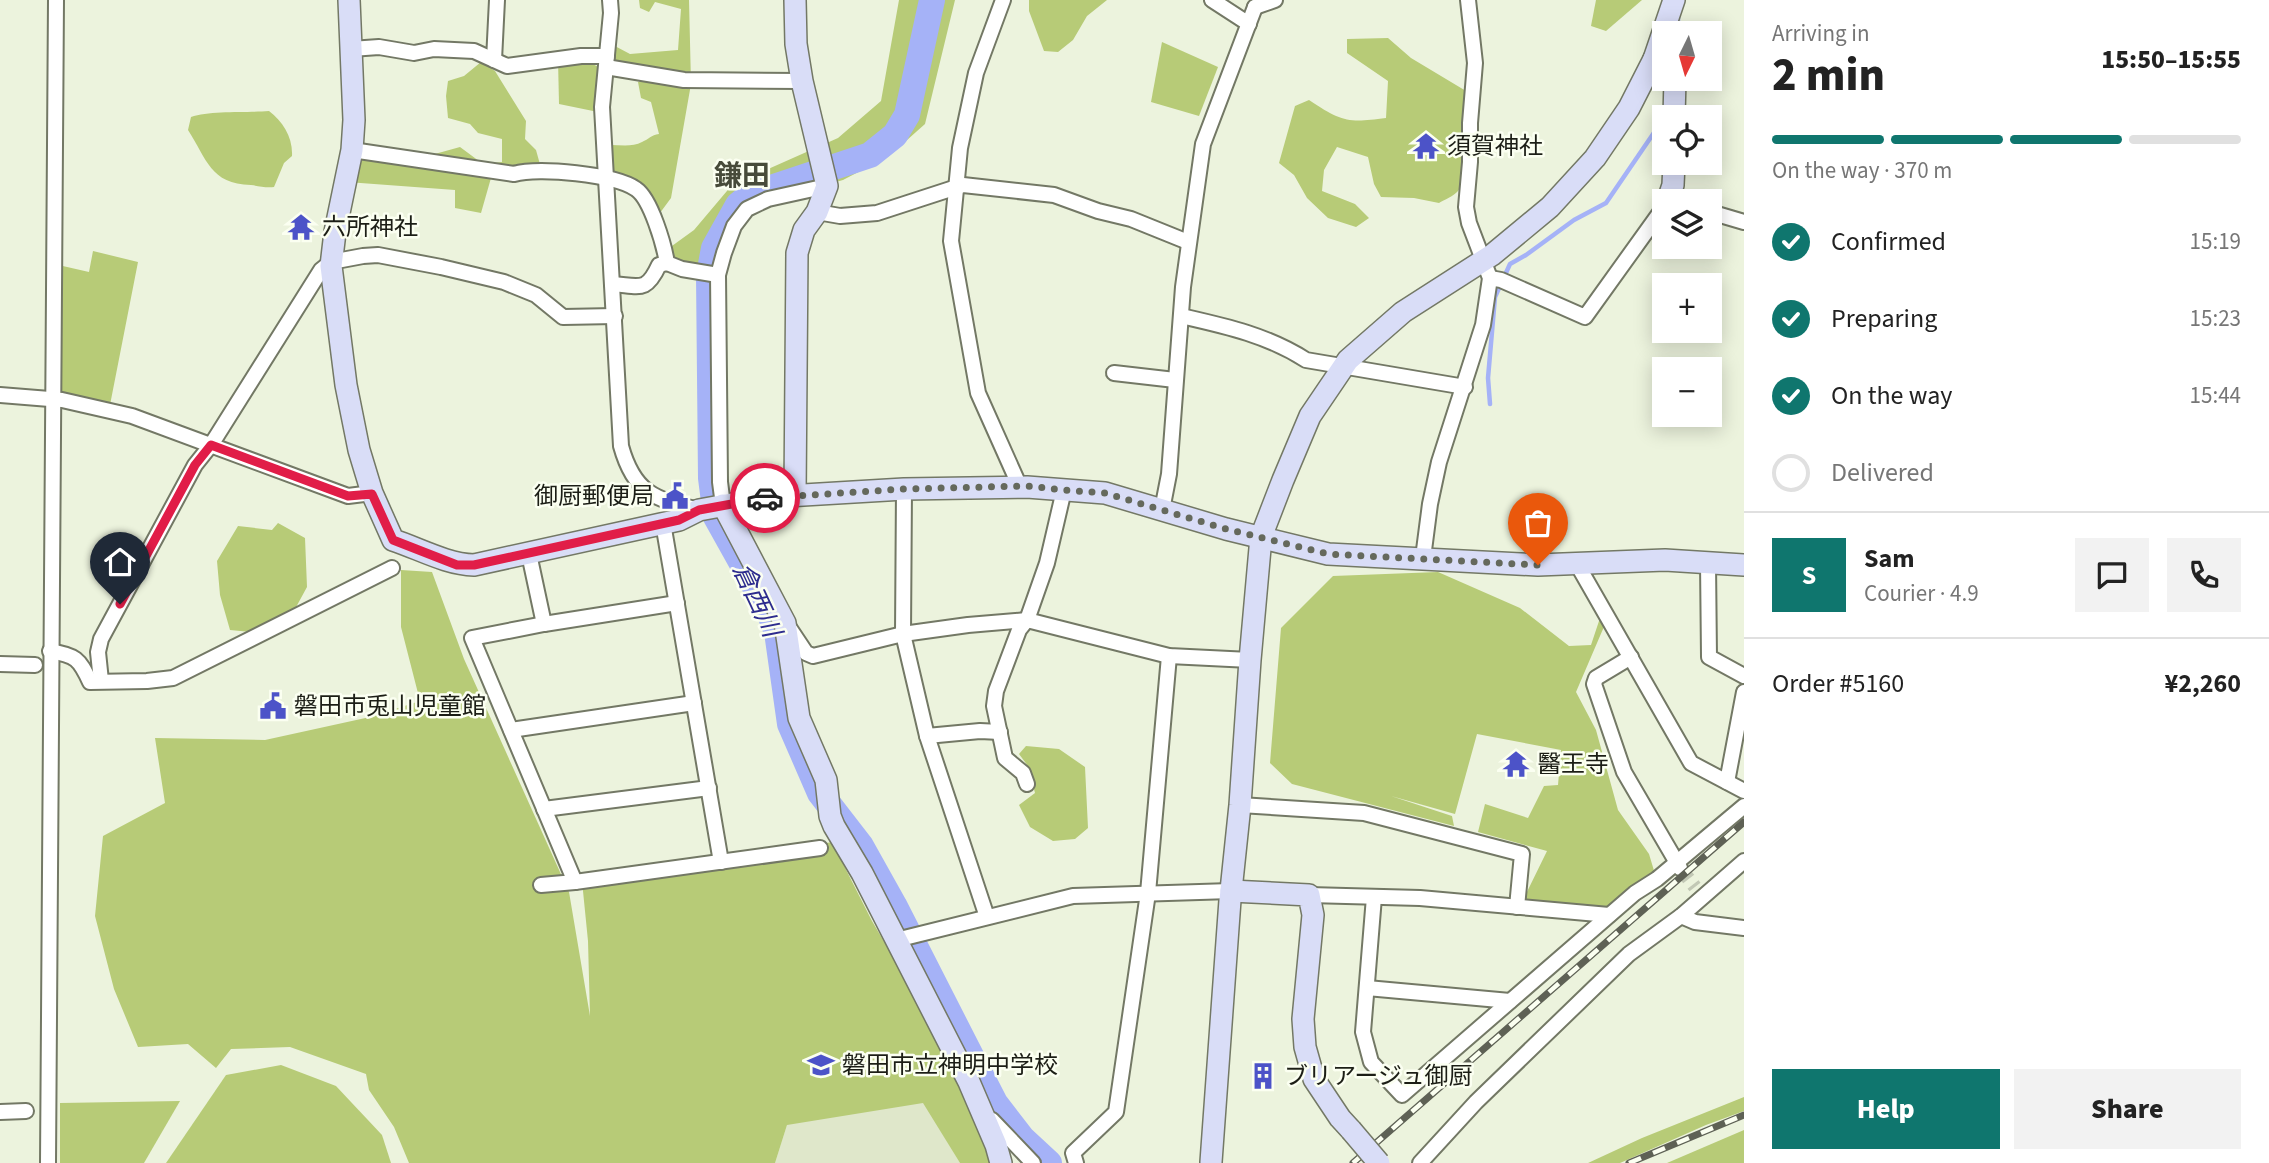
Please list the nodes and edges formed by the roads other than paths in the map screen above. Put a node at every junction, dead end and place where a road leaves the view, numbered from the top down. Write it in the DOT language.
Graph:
graph roads {
  1 [pos="56,0"];
  2 [pos="349,0"];
  3 [pos="497,0"];
  4 [pos="610,0"];
  5 [pos="795,0"];
  6 [pos="1003,0"];
  7 [pos="1212,0"];
  8 [pos="1275,0"];
  9 [pos="1468,0"];
  10 [pos="1674,0"];
  11 [pos="1253,4"];
  12 [pos="1669,21"];
  13 [pos="1249,24"];
  14 [pos="351,49"];
  15 [pos="494,60"];
  16 [pos="606,61"];
  17 [pos="1652,73"];
  18 [pos="802,81"];
  19 [pos="352,150"];
  20 [pos="606,177"];
  21 [pos="826,181"];
  22 [pos="956,187"];
  23 [pos="817,212"];
  24 [pos="1722,216"];
  25 [pos="1744,222"];
  26 [pos="1652,224"];
  27 [pos="1188,242"];
  28 [pos="331,262"];
  29 [pos="667,263"];
  30 [pos="1486,270"];
  31 [pos="718,275"];
  32 [pos="612,284"];
  33 [pos="615,316"];
  34 [pos="1181,316"];
  35 [pos="1343,368"];
  36 [pos="1114,373"];
  37 [pos="1175,380"];
  38 [pos="1465,387"];
  39 [pos="0,395"];
  40 [pos="52,401"];
  41 [pos="211,445"];
  42 [pos="1020,487"];
  43 [pos="904,489"];
  44 [pos="1064,490"];
  45 [pos="372,494"];
  46 [pos="795,495"];
  47 [pos="723,505"];
  48 [pos="699,510"];
  49 [pos="1162,510"];
  50 [pos="663,523"];
  51 [pos="1261,537"];
  52 [pos="529,554"];
  53 [pos="1423,558"];
  54 [pos="1708,563"];
  55 [pos="1577,564"];
  56 [pos="1744,565"];
  57 [pos="392,568"];
  58 [pos="677,603"];
  59 [pos="1027,620"];
  60 [pos="786,623"];
  61 [pos="544,624"];
  62 [pos="903,635"];
  63 [pos="50,651"];
  64 [pos="1170,656"];
  65 [pos="1631,657"];
  66 [pos="1250,660"];
  67 [pos="0,664"];
  68 [pos="35,666"];
  69 [pos="1744,676"];
  70 [pos="101,681"];
  71 [pos="1744,692"];
  72 [pos="694,703"];
  73 [pos="511,730"];
  74 [pos="1000,732"];
  75 [pos="927,736"];
  76 [pos="1727,782"];
  77 [pos="1027,784"];
  78 [pos="709,788"];
  79 [pos="1744,791"];
  80 [pos="1240,805"];
  81 [pos="1744,806"];
  82 [pos="544,809"];
  83 [pos="820,848"];
  84 [pos="1744,861"];
  85 [pos="721,862"];
  86 [pos="1678,866"];
  87 [pos="575,882"];
  88 [pos="541,885"];
  89 [pos="1231,891"];
  90 [pos="1147,893"];
  91 [pos="1309,895"];
  92 [pos="1374,897"];
  93 [pos="1517,907"];
  94 [pos="1609,915"];
  95 [pos="1681,916"];
  96 [pos="987,917"];
  97 [pos="1744,928"];
  98 [pos="896,940"];
  99 [pos="1367,988"];
  100 [pos="1510,1001"];
  101 [pos="26,1111"];
  102 [pos="0,1112"];
  103 [pos="986,1119"];
  104 [pos="48,1163"];
  105 [pos="1001,1163"];
  106 [pos="1032,1163"];
  107 [pos="1076,1163"];
  108 [pos="1211,1163"];
  109 [pos="1379,1163"];
  110 [pos="1420,1163"];
  1 -- 40 [label="street"];
  2 -- 14 [label="street"];
  3 -- 15 [label="street"];
  4 -- 16 [label="street"];
  5 -- 18 [label="street"];
  6 -- 22 [label="street"];
  7 -- 13 [label="street"];
  8 -- 11 [label="street"];
  9 -- 30 [label="street"];
  10 -- 12 [label="street"];
  11 -- 13 [label="street"];
  13 -- 27 [label="street"];
  14 -- 15 [label="street"];
  14 -- 19 [label="street"];
  15 -- 16 [label="street"];
  16 -- 18 [label="street"];
  16 -- 20 [label="street"];
  17 -- 30 [label="street"];
  18 -- 21 [label="street"];
  19 -- 20 [label="street"];
  19 -- 28 [label="street"];
  20 -- 29 [label="street"];
  20 -- 32 [label="street"];
  21 -- 23 [label="street"];
  21 -- 31 [label="street"];
  22 -- 23 [label="street"];
  22 -- 27 [label="street"];
  22 -- 42 [label="street"];
  23 -- 46 [label="street"];
  24 -- 25 [label="street"];
  26 -- 30 [label="street"];
  27 -- 34 [label="street"];
  28 -- 33 [label="street"];
  28 -- 41 [label="street"];
  28 -- 45 [label="street"];
  29 -- 31 [label="street"];
  29 -- 32 [label="street"];
  30 -- 35 [label="street"];
  30 -- 38 [label="street"];
  31 -- 47 [label="street"];
  32 -- 33 [label="street"];
  33 -- 48 [label="street"];
  34 -- 35 [label="street"];
  34 -- 37 [label="street"];
  35 -- 38 [label="street"];
  35 -- 51 [label="street"];
  36 -- 37 [label="street"];
  37 -- 49 [label="street"];
  38 -- 53 [label="street"];
  39 -- 40 [label="street"];
  40 -- 41 [label="street"];
  40 -- 63 [label="street"];
  41 -- 45 [label="street"];
  41 -- 70 [label="street"];
  42 -- 43 [label="street"];
  42 -- 44 [label="street"];
  43 -- 46 [label="street"];
  43 -- 62 [label="street"];
  44 -- 49 [label="street"];
  44 -- 59 [label="street"];
  45 -- 52 [label="street"];
  46 -- 47 [label="street"];
  47 -- 48 [label="street"];
  47 -- 60 [label="street"];
  48 -- 50 [label="street"];
  49 -- 51 [label="street"];
  50 -- 52 [label="street"];
  50 -- 58 [label="street"];
  51 -- 53 [label="street"];
  51 -- 66 [label="street"];
  52 -- 61 [label="street"];
  53 -- 55 [label="street"];
  54 -- 55 [label="street"];
  54 -- 56 [label="street"];
  54 -- 69 [label="street"];
  55 -- 65 [label="street"];
  57 -- 70 [label="street"];
  58 -- 61 [label="street"];
  58 -- 72 [label="street"];
  59 -- 62 [label="street"];
  59 -- 64 [label="street"];
  59 -- 74 [label="street"];
  60 -- 62 [label="street"];
  60 -- 98 [label="street"];
  61 -- 73 [label="street"];
  62 -- 75 [label="street"];
  63 -- 70 [label="street"];
  63 -- 104 [label="street"];
  64 -- 66 [label="street"];
  64 -- 90 [label="street"];
  65 -- 76 [label="street"];
  65 -- 86 [label="street"];
  66 -- 80 [label="street"];
  67 -- 68 [label="street"];
  71 -- 76 [label="street"];
  72 -- 73 [label="street"];
  72 -- 78 [label="street"];
  73 -- 82 [label="street"];
  74 -- 75 [label="street"];
  74 -- 77 [label="street"];
  75 -- 96 [label="street"];
  76 -- 79 [label="street"];
  78 -- 82 [label="street"];
  78 -- 85 [label="street"];
  80 -- 89 [label="street"];
  80 -- 93 [label="street"];
  81 -- 86 [label="street"];
  82 -- 87 [label="street"];
  83 -- 85 [label="street"];
  84 -- 95 [label="street"];
  85 -- 87 [label="street"];
  86 -- 94 [label="street"];
  87 -- 88 [label="street"];
  89 -- 90 [label="street"];
  89 -- 91 [label="street"];
  89 -- 108 [label="street"];
  90 -- 96 [label="street"];
  90 -- 107 [label="street"];
  91 -- 92 [label="street"];
  91 -- 109 [label="street, bridge"];
  92 -- 93 [label="street"];
  92 -- 99 [label="street"];
  93 -- 94 [label="street"];
  94 -- 100 [label="street"];
  95 -- 97 [label="street"];
  95 -- 110 [label="street"];
  96 -- 98 [label="street"];
  98 -- 103 [label="street"];
  99 -- 100 [label="street"];
  99 -- 100 [label="street"];
  101 -- 102 [label="street"];
  103 -- 105 [label="street"];
  103 -- 106 [label="street"];
}
